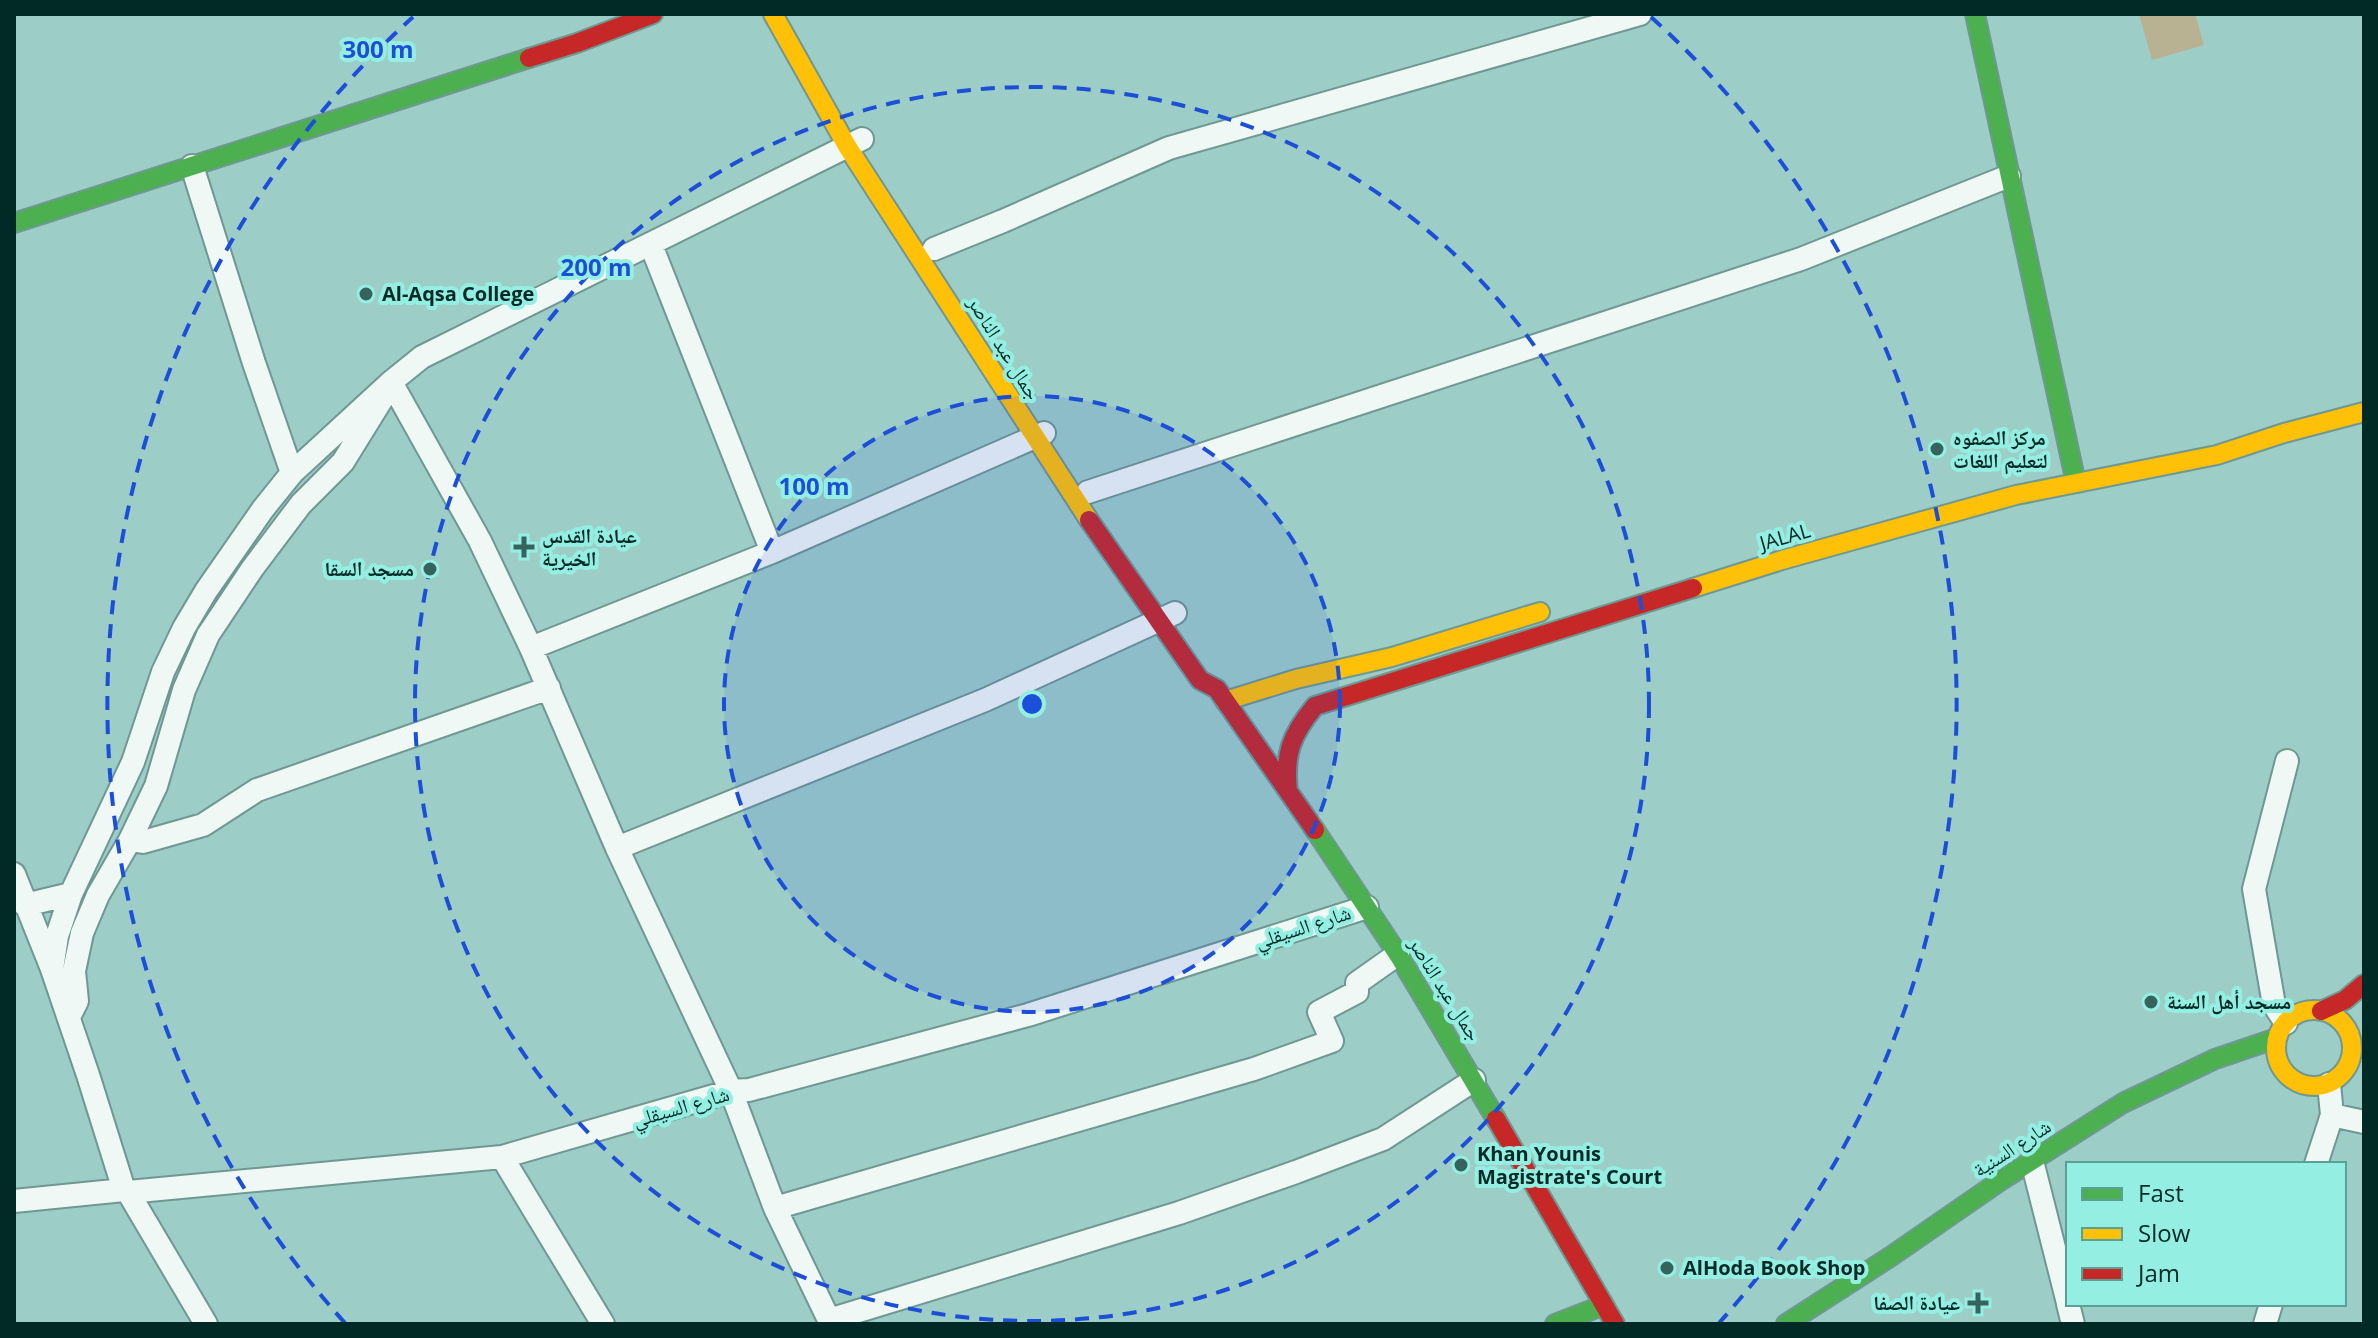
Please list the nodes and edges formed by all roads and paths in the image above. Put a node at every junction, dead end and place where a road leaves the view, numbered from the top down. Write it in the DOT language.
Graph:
graph roads {
  1 [pos="653,14"];
  2 [pos="773,14"];
  3 [pos="793,14"];
  4 [pos="1640,14"];
  5 [pos="1975,14"];
  6 [pos="1992,14"];
  7 [pos="855,143"];
  8 [pos="192,166"];
  9 [pos="2009,176"];
  10 [pos="14,223"];
  11 [pos="651,245"];
  12 [pos="934,249"];
  13 [pos="391,382"];
  14 [pos="2364,405"];
  15 [pos="2364,412"];
  16 [pos="1039,435"];
  17 [pos="2082,459"];
  18 [pos="292,473"];
  19 [pos="2028,474"];
  20 [pos="2086,481"];
  21 [pos="1984,485"];
  22 [pos="1088,492"];
  23 [pos="772,552"];
  24 [pos="1557,607"];
  25 [pos="1166,617"];
  26 [pos="1191,636"];
  27 [pos="531,648"];
  28 [pos="1217,670"];
  29 [pos="549,688"];
  30 [pos="1221,695"];
  31 [pos="2287,761"];
  32 [pos="1288,791"];
  33 [pos="130,840"];
  34 [pos="617,848"];
  35 [pos="14,874"];
  36 [pos="71,894"];
  37 [pos="25,905"];
  38 [pos="1367,907"];
  39 [pos="1398,954"];
  40 [pos="52,969"];
  41 [pos="2364,984"];
  42 [pos="2321,1011"];
  43 [pos="69,1017"];
  44 [pos="2281,1030"];
  45 [pos="2364,1036"];
  46 [pos="2351,1057"];
  47 [pos="1474,1080"];
  48 [pos="2329,1084"];
  49 [pos="731,1091"];
  50 [pos="2332,1115"];
  51 [pos="2364,1122"];
  52 [pos="502,1157"];
  53 [pos="2032,1161"];
  54 [pos="2317,1162"];
  55 [pos="126,1191"];
  56 [pos="14,1201"];
  57 [pos="775,1208"];
  58 [pos="2066,1295"];
  59 [pos="1604,1305"];
  60 [pos="830,1322"];
  61 [pos="206,1324"];
  62 [pos="603,1324"];
  63 [pos="1555,1324"];
  64 [pos="1615,1324"];
  65 [pos="1786,1324"];
  1 -- 8 [label="main road"];
  2 -- 7 [label="main road, جمال عبد الناصر"];
  3 -- 7 [label="main road, جمال عبد الناصر"];
  4 -- 12 [label="street"];
  5 -- 9 [label="main road"];
  6 -- 17 [label="main road"];
  7 -- 11 [label="street"];
  7 -- 12 [label="main road, جمال عبد الناصر"];
  7 -- 16 [label="main road, جمال عبد الناصر"];
  8 -- 10 [label="main road"];
  8 -- 18 [label="street"];
  9 -- 17 [label="main road"];
  9 -- 22 [label="street"];
  11 -- 13 [label="street"];
  11 -- 23 [label="street"];
  12 -- 16 [label="main road, جمال عبد الناصر"];
  13 -- 18 [label="street"];
  13 -- 27 [label="street"];
  13 -- 33 [label="street"];
  14 -- 17 [label="main road"];
  15 -- 20 [label="main road, JALAL"];
  16 -- 22 [label="main road, جمال عبد الناصر"];
  16 -- 23 [label="street"];
  16 -- 25 [label="main road, جمال عبد الناصر"];
  17 -- 20 [label="main road"];
  18 -- 36 [label="street"];
  19 -- 21 [label="main road"];
  20 -- 32 [label="main road, JALAL"];
  22 -- 25 [label="main road, جمال عبد الناصر"];
  23 -- 27 [label="street"];
  24 -- 30 [label="main road"];
  25 -- 26 [label="main road, جمال عبد الناصر"];
  25 -- 30 [label="main road, جمال عبد الناصر"];
  25 -- 34 [label="street"];
  27 -- 29 [label="street"];
  28 -- 30 [label="main road"];
  29 -- 33 [label="street"];
  29 -- 34 [label="street"];
  30 -- 32 [label="main road, جمال عبد الناصر"];
  31 -- 44 [label="street"];
  32 -- 38 [label="main road, جمال عبد الناصر"];
  33 -- 43 [label="street"];
  34 -- 49 [label="street"];
  35 -- 37 [label="street"];
  36 -- 37 [label="street"];
  36 -- 40 [label="street"];
  37 -- 40 [label="street"];
  38 -- 39 [label="main road, جمال عبد الناصر"];
  38 -- 49 [label="street, شارع السيقلي"];
  39 -- 47 [label="main road, جمال عبد الناصر"];
  39 -- 57 [label="street"];
  40 -- 43 [label="street"];
  41 -- 42 [label="main road, شارع السنية"];
  42 -- 44 [label="main road, شارع السنية"];
  42 -- 46 [label="main road"];
  43 -- 55 [label="street"];
  44 -- 48 [label="main road"];
  44 -- 53 [label="main road, شارع السنية"];
  45 -- 46 [label="main road"];
  46 -- 48 [label="main road"];
  47 -- 59 [label="main road, جمال عبد الناصر"];
  47 -- 60 [label="street"];
  48 -- 50 [label="street"];
  49 -- 52 [label="street, شارع السيقلي"];
  49 -- 57 [label="street"];
  50 -- 51 [label="street"];
  50 -- 54 [label="street"];
  52 -- 55 [label="street, شارع السيقلي"];
  52 -- 62 [label="street"];
  53 -- 58 [label="street"];
  53 -- 65 [label="main road, شارع السنية"];
  55 -- 56 [label="street, شارع السيقلي"];
  55 -- 61 [label="street"];
  57 -- 60 [label="street"];
  59 -- 63 [label="main road"];
  59 -- 64 [label="main road, جمال عبد الناصر"];
}
